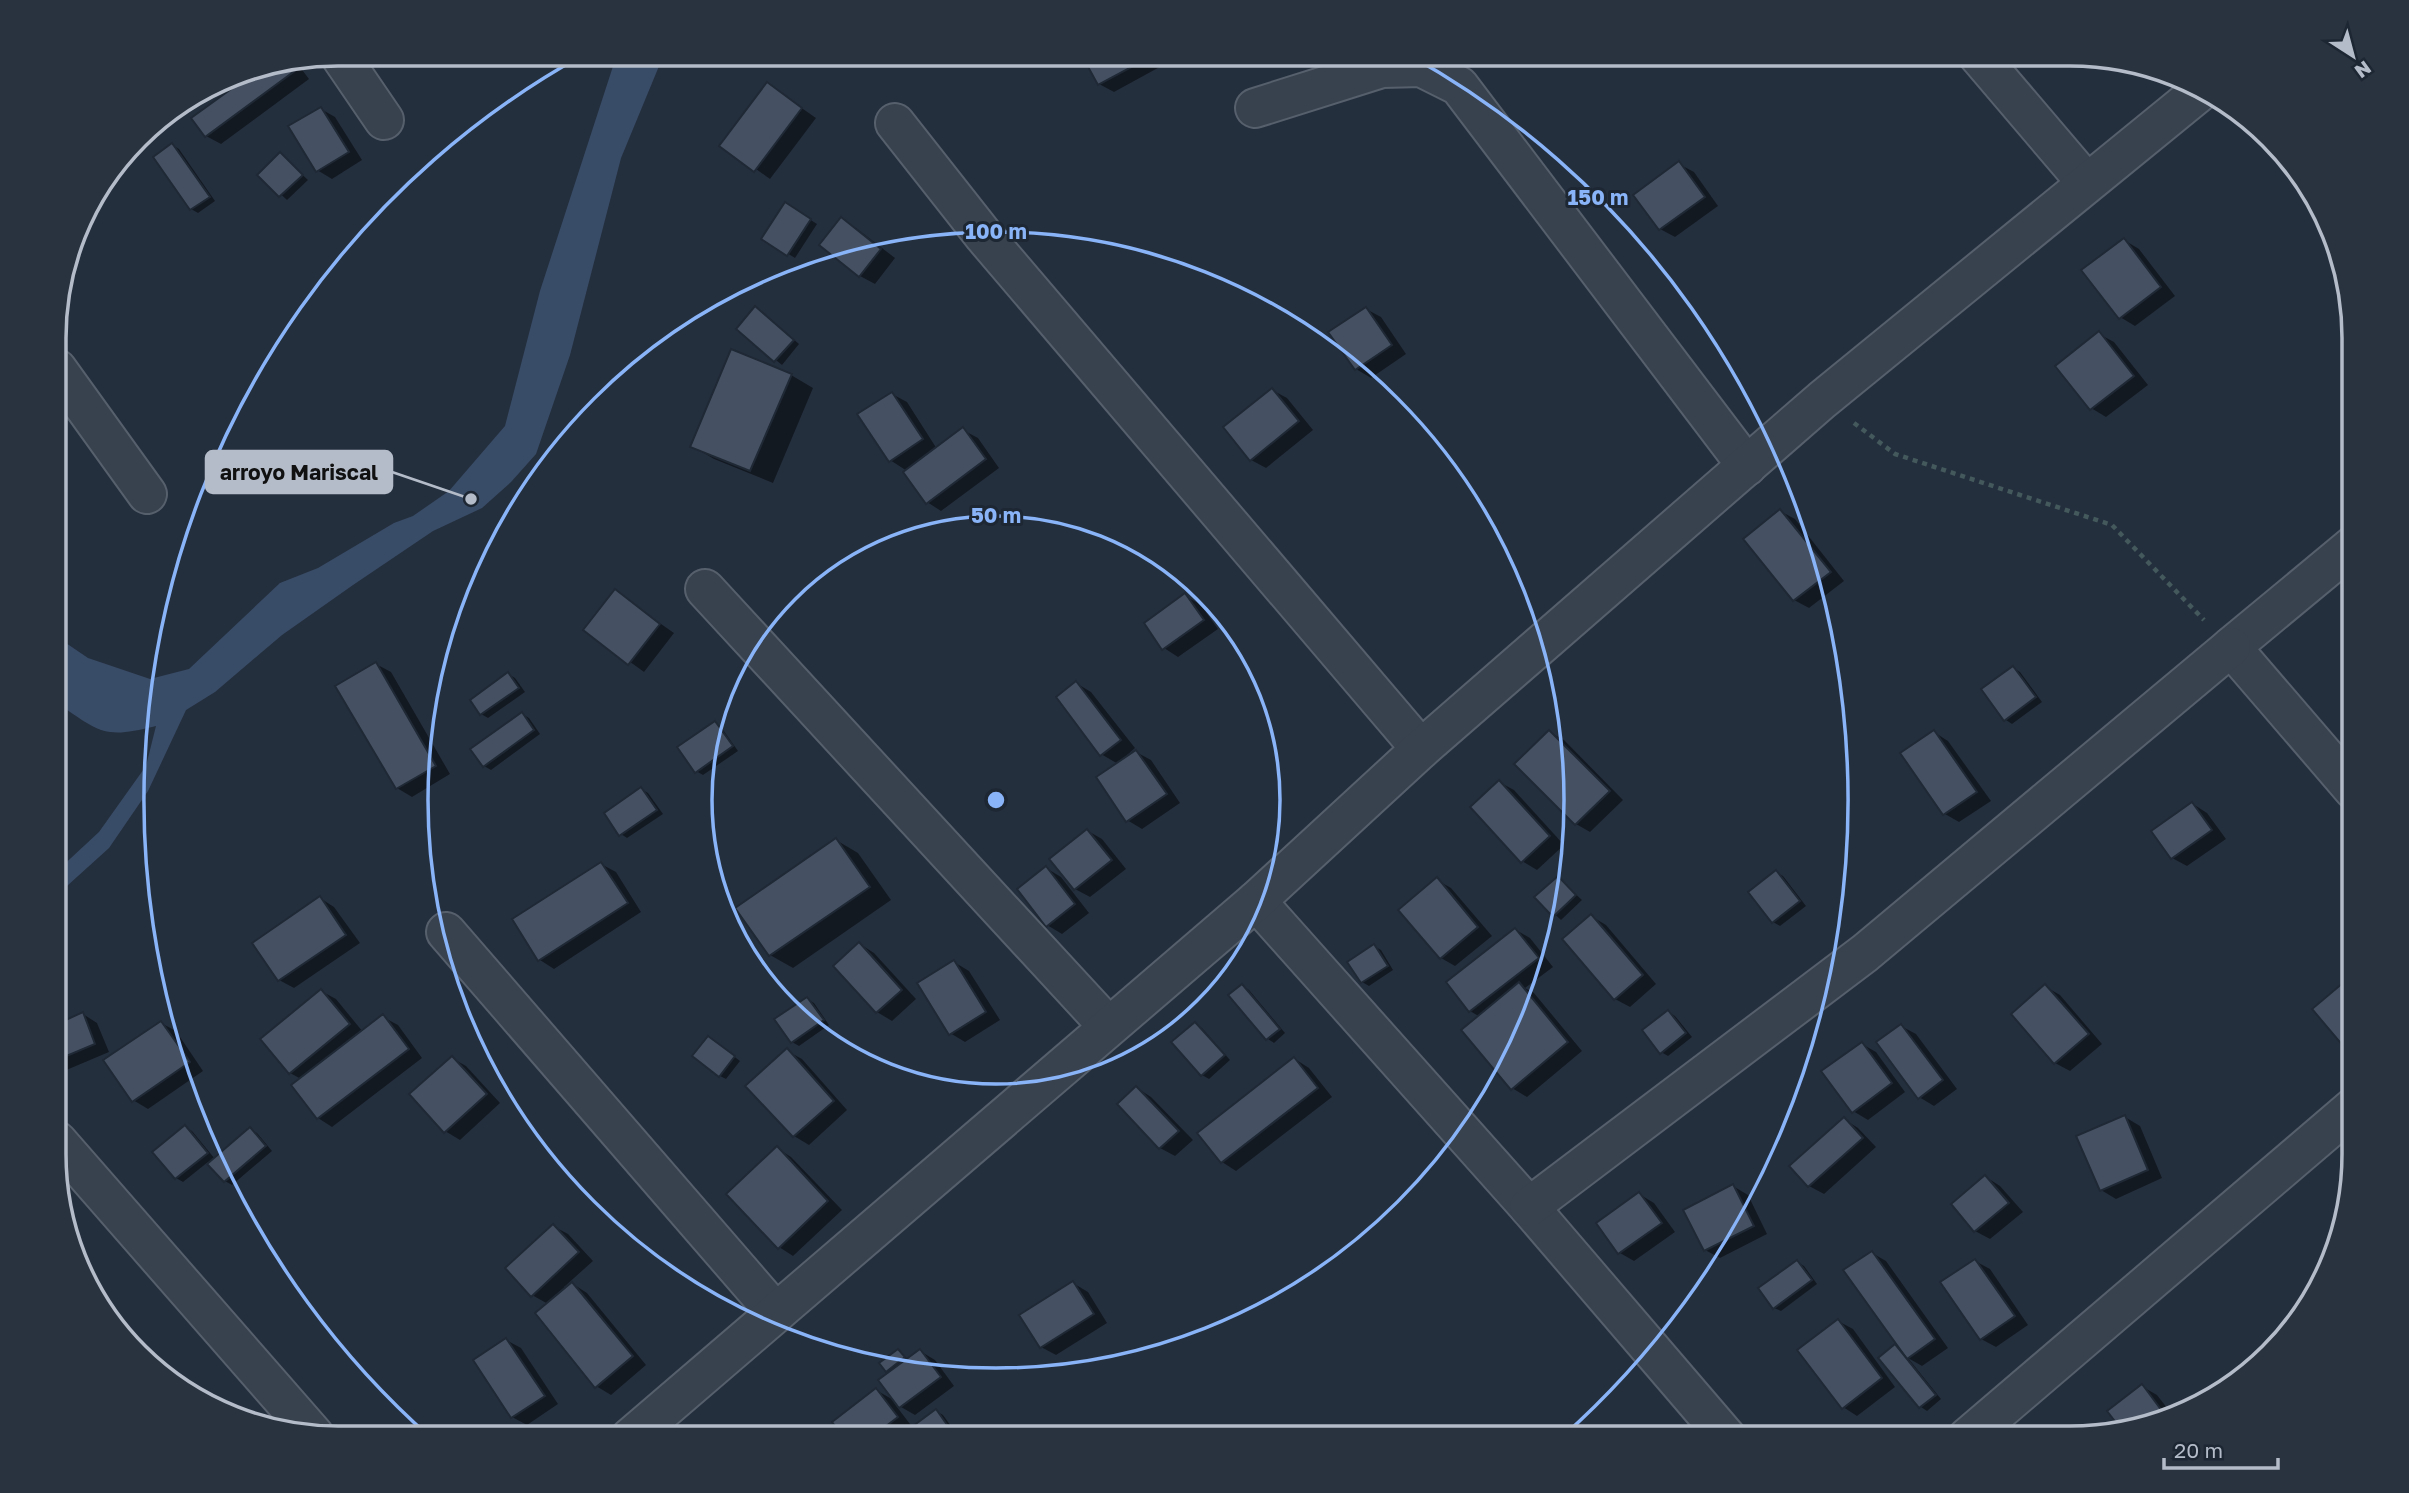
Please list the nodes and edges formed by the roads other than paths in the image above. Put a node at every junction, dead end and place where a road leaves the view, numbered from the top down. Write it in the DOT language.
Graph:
graph roads {
  1 [pos="347,66"];
  2 [pos="1987,66"];
  3 [pos="2194,96"];
  4 [pos="1255,108"];
  5 [pos="384,120"];
  6 [pos="895,123"];
  7 [pos="2086,182"];
  8 [pos="66,382"];
  9 [pos="1747,466"];
  10 [pos="147,494"];
  11 [pos="2343,554"];
  12 [pos="705,589"];
  13 [pos="2231,648"];
  14 [pos="1421,749"];
  15 [pos="2343,777"];
  16 [pos="1256,901"];
  17 [pos="446,932"];
  18 [pos="1108,1026"];
  19 [pos="2343,1116"];
  20 [pos="66,1151"];
  21 [pos="1530,1208"];
  22 [pos="776,1313"];
  23 [pos="305,1424"];
  24 [pos="644,1426"];
  25 [pos="1717,1426"];
  26 [pos="1982,1426"];
  1 -- 5 [label="street"];
  2 -- 7 [label="street"];
  3 -- 7 [label="street"];
  4 -- 9 [label="street"];
  6 -- 14 [label="street"];
  7 -- 9 [label="street"];
  8 -- 10 [label="street"];
  9 -- 14 [label="street"];
  11 -- 13 [label="street"];
  12 -- 18 [label="street"];
  13 -- 15 [label="street"];
  13 -- 21 [label="street"];
  14 -- 16 [label="street"];
  16 -- 18 [label="street"];
  16 -- 21 [label="street"];
  17 -- 22 [label="street"];
  18 -- 22 [label="street"];
  19 -- 26 [label="street"];
  20 -- 23 [label="street"];
  21 -- 25 [label="street"];
  22 -- 24 [label="street"];
}
